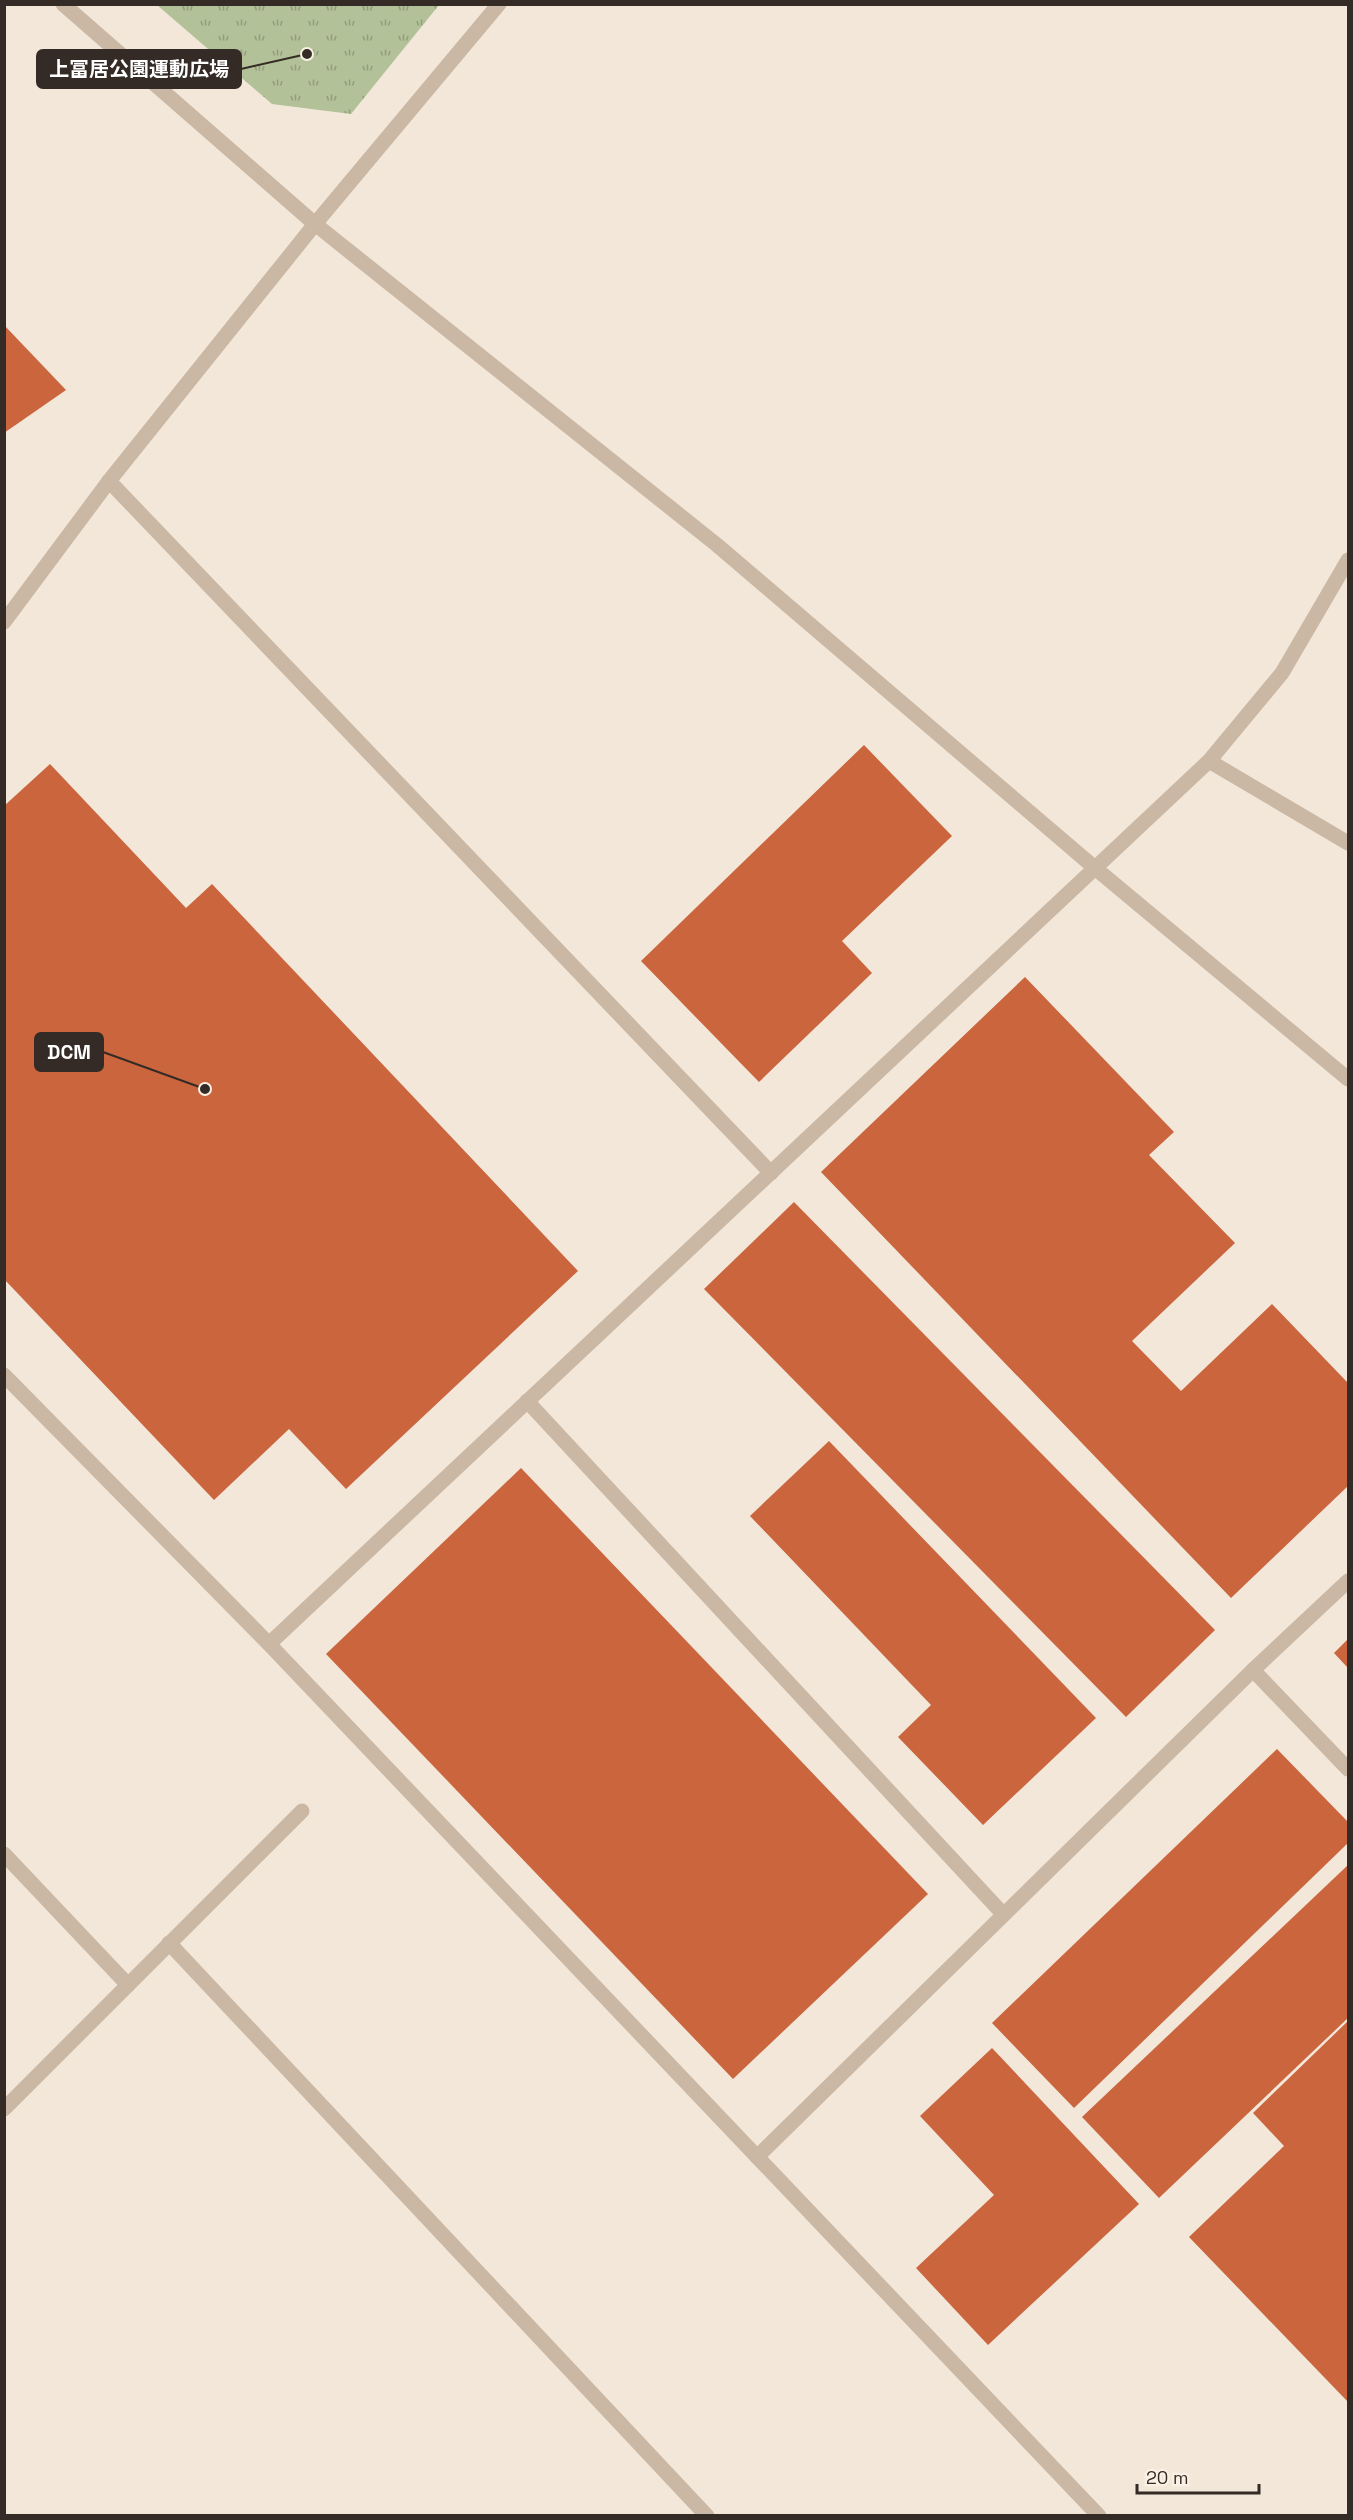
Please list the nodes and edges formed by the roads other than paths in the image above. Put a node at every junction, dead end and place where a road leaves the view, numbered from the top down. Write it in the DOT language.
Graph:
graph roads {
  1 [pos="63,4"];
  2 [pos="499,4"];
  3 [pos="315,224"];
  4 [pos="109,481"];
  5 [pos="1348,560"];
  6 [pos="4,622"];
  7 [pos="1209,761"];
  8 [pos="1348,843"];
  9 [pos="1095,868"];
  10 [pos="1348,1079"];
  11 [pos="771,1173"];
  12 [pos="4,1375"];
  13 [pos="527,1401"];
  14 [pos="1348,1581"];
  15 [pos="269,1644"];
  16 [pos="1253,1670"];
  17 [pos="1348,1769"];
  18 [pos="302,1810"];
  19 [pos="4,1854"];
  20 [pos="1004,1914"];
  21 [pos="169,1943"];
  22 [pos="128,1985"];
  23 [pos="4,2109"];
  24 [pos="757,2157"];
  25 [pos="708,2516"];
  26 [pos="1099,2516"];
  1 -- 3 [label="street"];
  2 -- 3 [label="street"];
  3 -- 4 [label="street"];
  3 -- 9 [label="street"];
  4 -- 6 [label="street"];
  4 -- 11 [label="street"];
  5 -- 7 [label="street"];
  7 -- 8 [label="street"];
  7 -- 9 [label="street"];
  9 -- 10 [label="street"];
  9 -- 11 [label="street"];
  11 -- 13 [label="street"];
  12 -- 15 [label="street"];
  13 -- 15 [label="street"];
  13 -- 20 [label="street"];
  14 -- 16 [label="street"];
  15 -- 24 [label="street"];
  16 -- 17 [label="street"];
  16 -- 20 [label="street"];
  18 -- 21 [label="street"];
  19 -- 22 [label="street"];
  20 -- 24 [label="street"];
  21 -- 22 [label="street"];
  21 -- 25 [label="street"];
  22 -- 23 [label="street"];
  24 -- 26 [label="street"];
}
